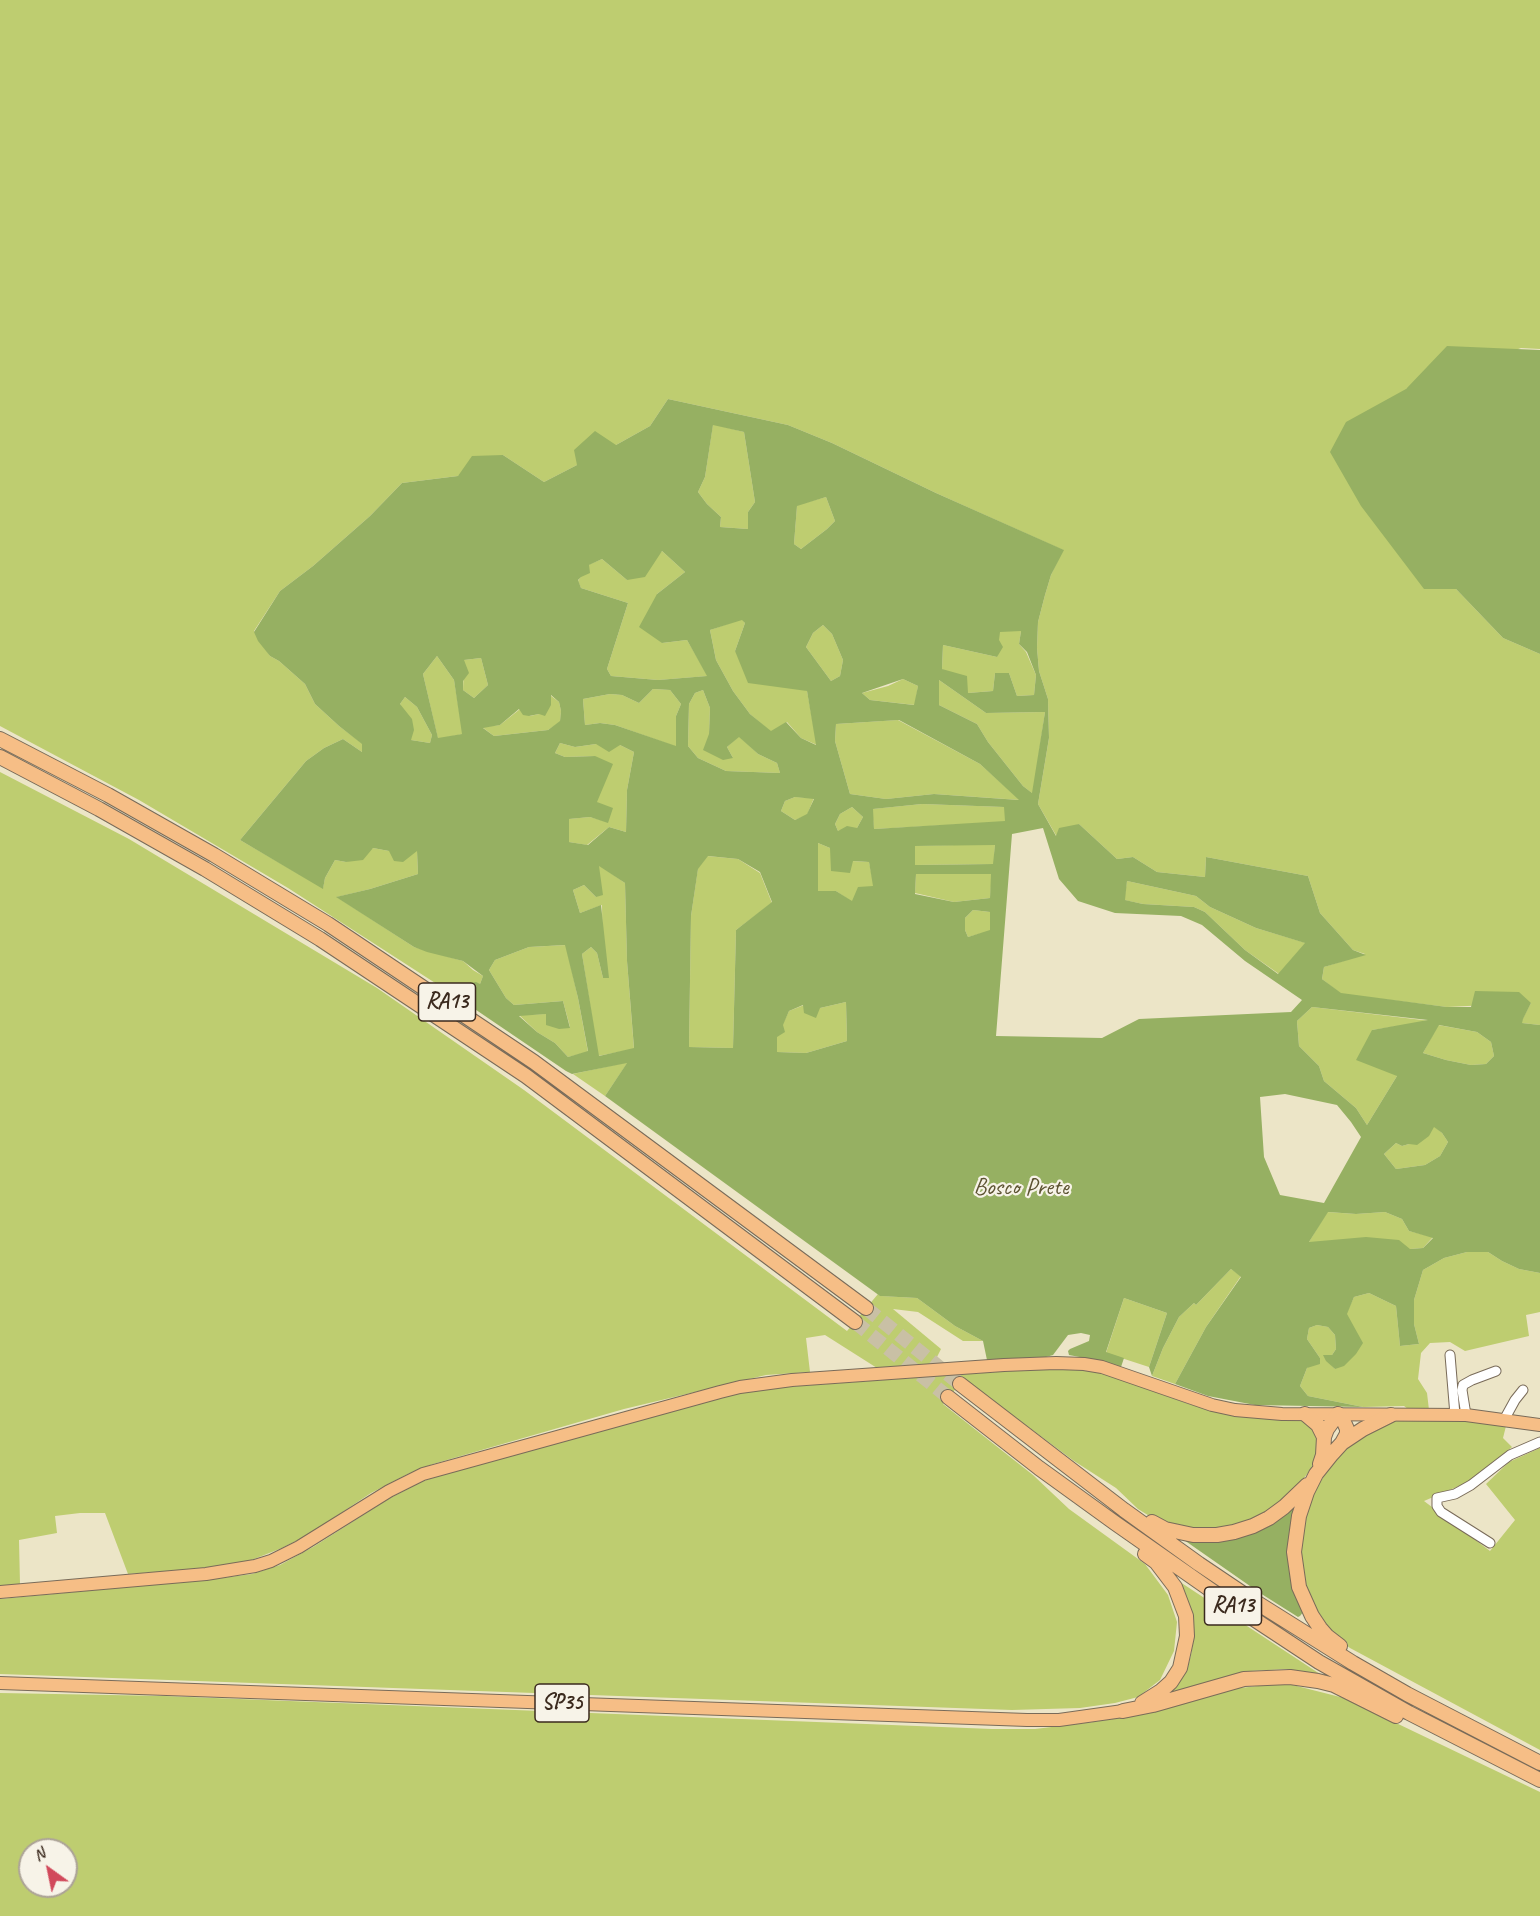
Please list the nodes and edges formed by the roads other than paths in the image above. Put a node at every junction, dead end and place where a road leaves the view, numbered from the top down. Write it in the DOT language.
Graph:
graph roads {
  1 [pos="0,739"];
  2 [pos="0,757"];
  3 [pos="866,1308"];
  4 [pos="855,1322"];
  5 [pos="1450,1355"];
  6 [pos="1496,1371"];
  7 [pos="960,1384"];
  8 [pos="1523,1390"];
  9 [pos="948,1397"];
  10 [pos="1305,1414"];
  11 [pos="1338,1414"];
  12 [pos="1391,1415"];
  13 [pos="1461,1415"];
  14 [pos="1504,1420"];
  15 [pos="1540,1425"];
  16 [pos="1324,1437"];
  17 [pos="1540,1442"];
  18 [pos="1342,1443"];
  19 [pos="1048,1453"];
  20 [pos="1039,1468"];
  21 [pos="1316,1474"];
  22 [pos="1490,1543"];
  23 [pos="0,1592"];
  24 [pos="0,1683"];
  25 [pos="1123,1711"];
  26 [pos="1540,1761"];
  27 [pos="1537,1779"];
  1 -- 3 [label="highway, RA13"];
  2 -- 4 [label="highway, RA13"];
  5 -- 13 [label="street"];
  6 -- 13 [label="street"];
  7 -- 19 [label="highway, RA13"];
  8 -- 14 [label="street"];
  9 -- 20 [label="highway, RA13"];
  10 -- 11 [label="main road"];
  10 -- 16 [label="highway"];
  10 -- 23 [label="main road"];
  11 -- 12 [label="main road"];
  11 -- 16 [label="highway"];
  11 -- 18 [label="highway"];
  12 -- 13 [label="main road"];
  12 -- 18 [label="highway"];
  13 -- 14 [label="main road"];
  14 -- 15 [label="main road"];
  16 -- 21 [label="highway"];
  17 -- 22 [label="street"];
  18 -- 21 [label="highway"];
  19 -- 21 [label="highway"];
  19 -- 26 [label="highway, RA13"];
  20 -- 25 [label="highway"];
  20 -- 27 [label="highway, RA13"];
  21 -- 26 [label="highway"];
  24 -- 25 [label="main road, SP35"];
  25 -- 27 [label="highway"];
}
